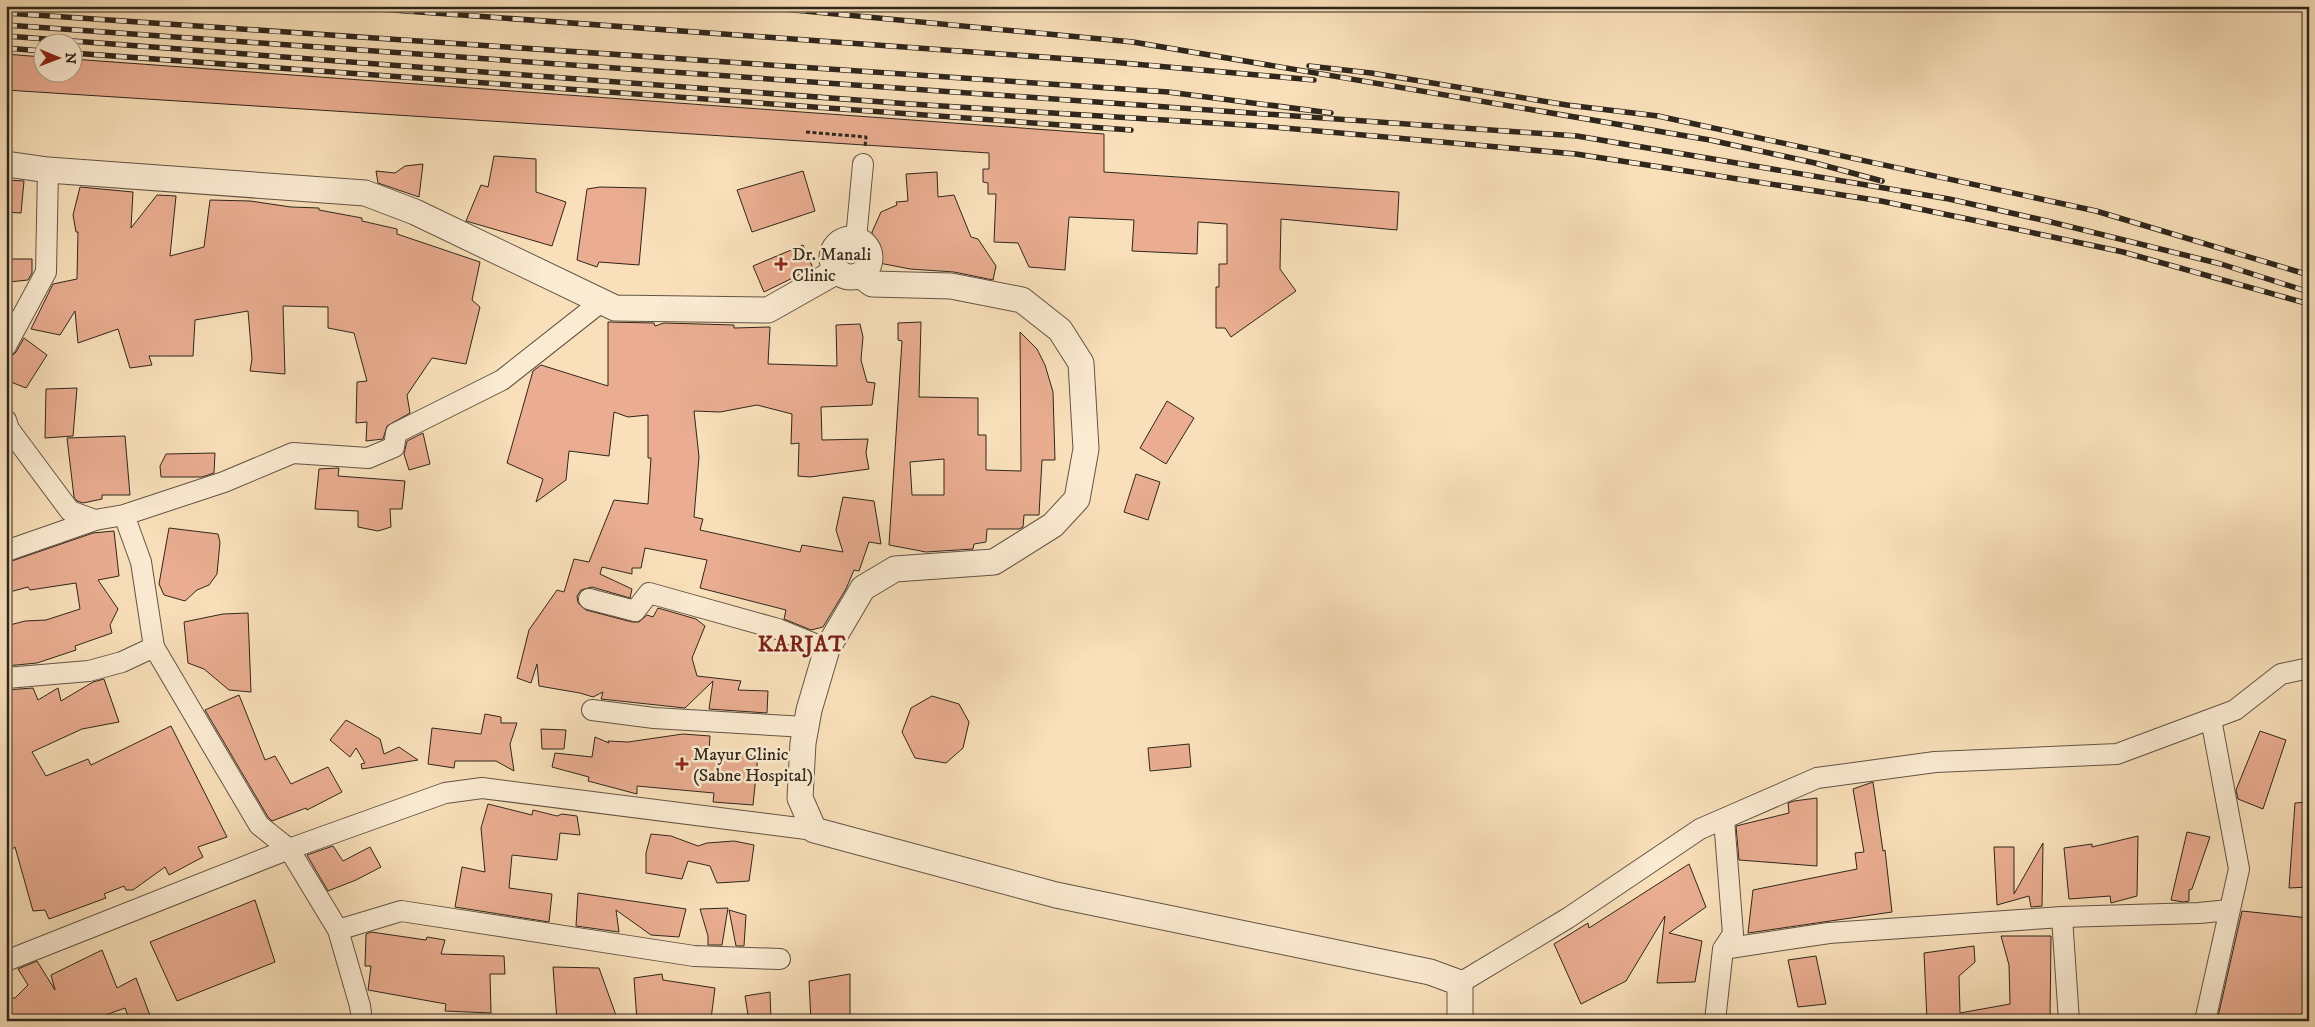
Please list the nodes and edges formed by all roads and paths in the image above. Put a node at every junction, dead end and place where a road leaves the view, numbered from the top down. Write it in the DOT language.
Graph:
graph roads {
  1 [pos="806,132"];
  2 [pos="866,137"];
  3 [pos="6,164"];
  4 [pos="863,164"];
  5 [pos="48,170"];
  6 [pos="856,239"];
  7 [pos="849,273"];
  8 [pos="601,302"];
  9 [pos="6,346"];
  10 [pos="6,420"];
  11 [pos="124,515"];
  12 [pos="95,520"];
  13 [pos="6,551"];
  14 [pos="588,599"];
  15 [pos="154,647"];
  16 [pos="827,649"];
  17 [pos="2309,668"];
  18 [pos="6,678"];
  19 [pos="592,710"];
  20 [pos="2212,719"];
  21 [pos="806,727"];
  22 [pos="1724,819"];
  23 [pos="814,830"];
  24 [pos="289,849"];
  25 [pos="2229,910"];
  26 [pos="2062,917"];
  27 [pos="338,930"];
  28 [pos="1724,949"];
  29 [pos="780,959"];
  30 [pos="6,961"];
  31 [pos="1460,983"];
  32 [pos="362,1021"];
  33 [pos="1460,1021"];
  34 [pos="1716,1021"];
  35 [pos="2069,1021"];
  36 [pos="2204,1021"];
  1 -- 2 [label="path"];
  3 -- 5 [label="street"];
  4 -- 6 [label="street"];
  5 -- 8 [label="street"];
  5 -- 9 [label="street"];
  6 -- 7 [label="street"];
  7 -- 8 [label="street"];
  7 -- 16 [label="street"];
  8 -- 11 [label="street"];
  10 -- 12 [label="street"];
  11 -- 12 [label="street"];
  11 -- 15 [label="street"];
  12 -- 13 [label="street"];
  14 -- 16 [label="street"];
  15 -- 18 [label="street"];
  15 -- 24 [label="street"];
  16 -- 21 [label="street"];
  17 -- 20 [label="street"];
  19 -- 21 [label="street"];
  20 -- 22 [label="street"];
  20 -- 25 [label="street"];
  21 -- 23 [label="street"];
  22 -- 28 [label="street"];
  22 -- 31 [label="street"];
  23 -- 24 [label="street"];
  23 -- 31 [label="street"];
  24 -- 27 [label="street"];
  24 -- 30 [label="street"];
  25 -- 26 [label="street"];
  25 -- 36 [label="street"];
  26 -- 28 [label="street"];
  26 -- 35 [label="street"];
  27 -- 29 [label="street"];
  27 -- 32 [label="street"];
  28 -- 34 [label="street"];
  31 -- 33 [label="street"];
}
